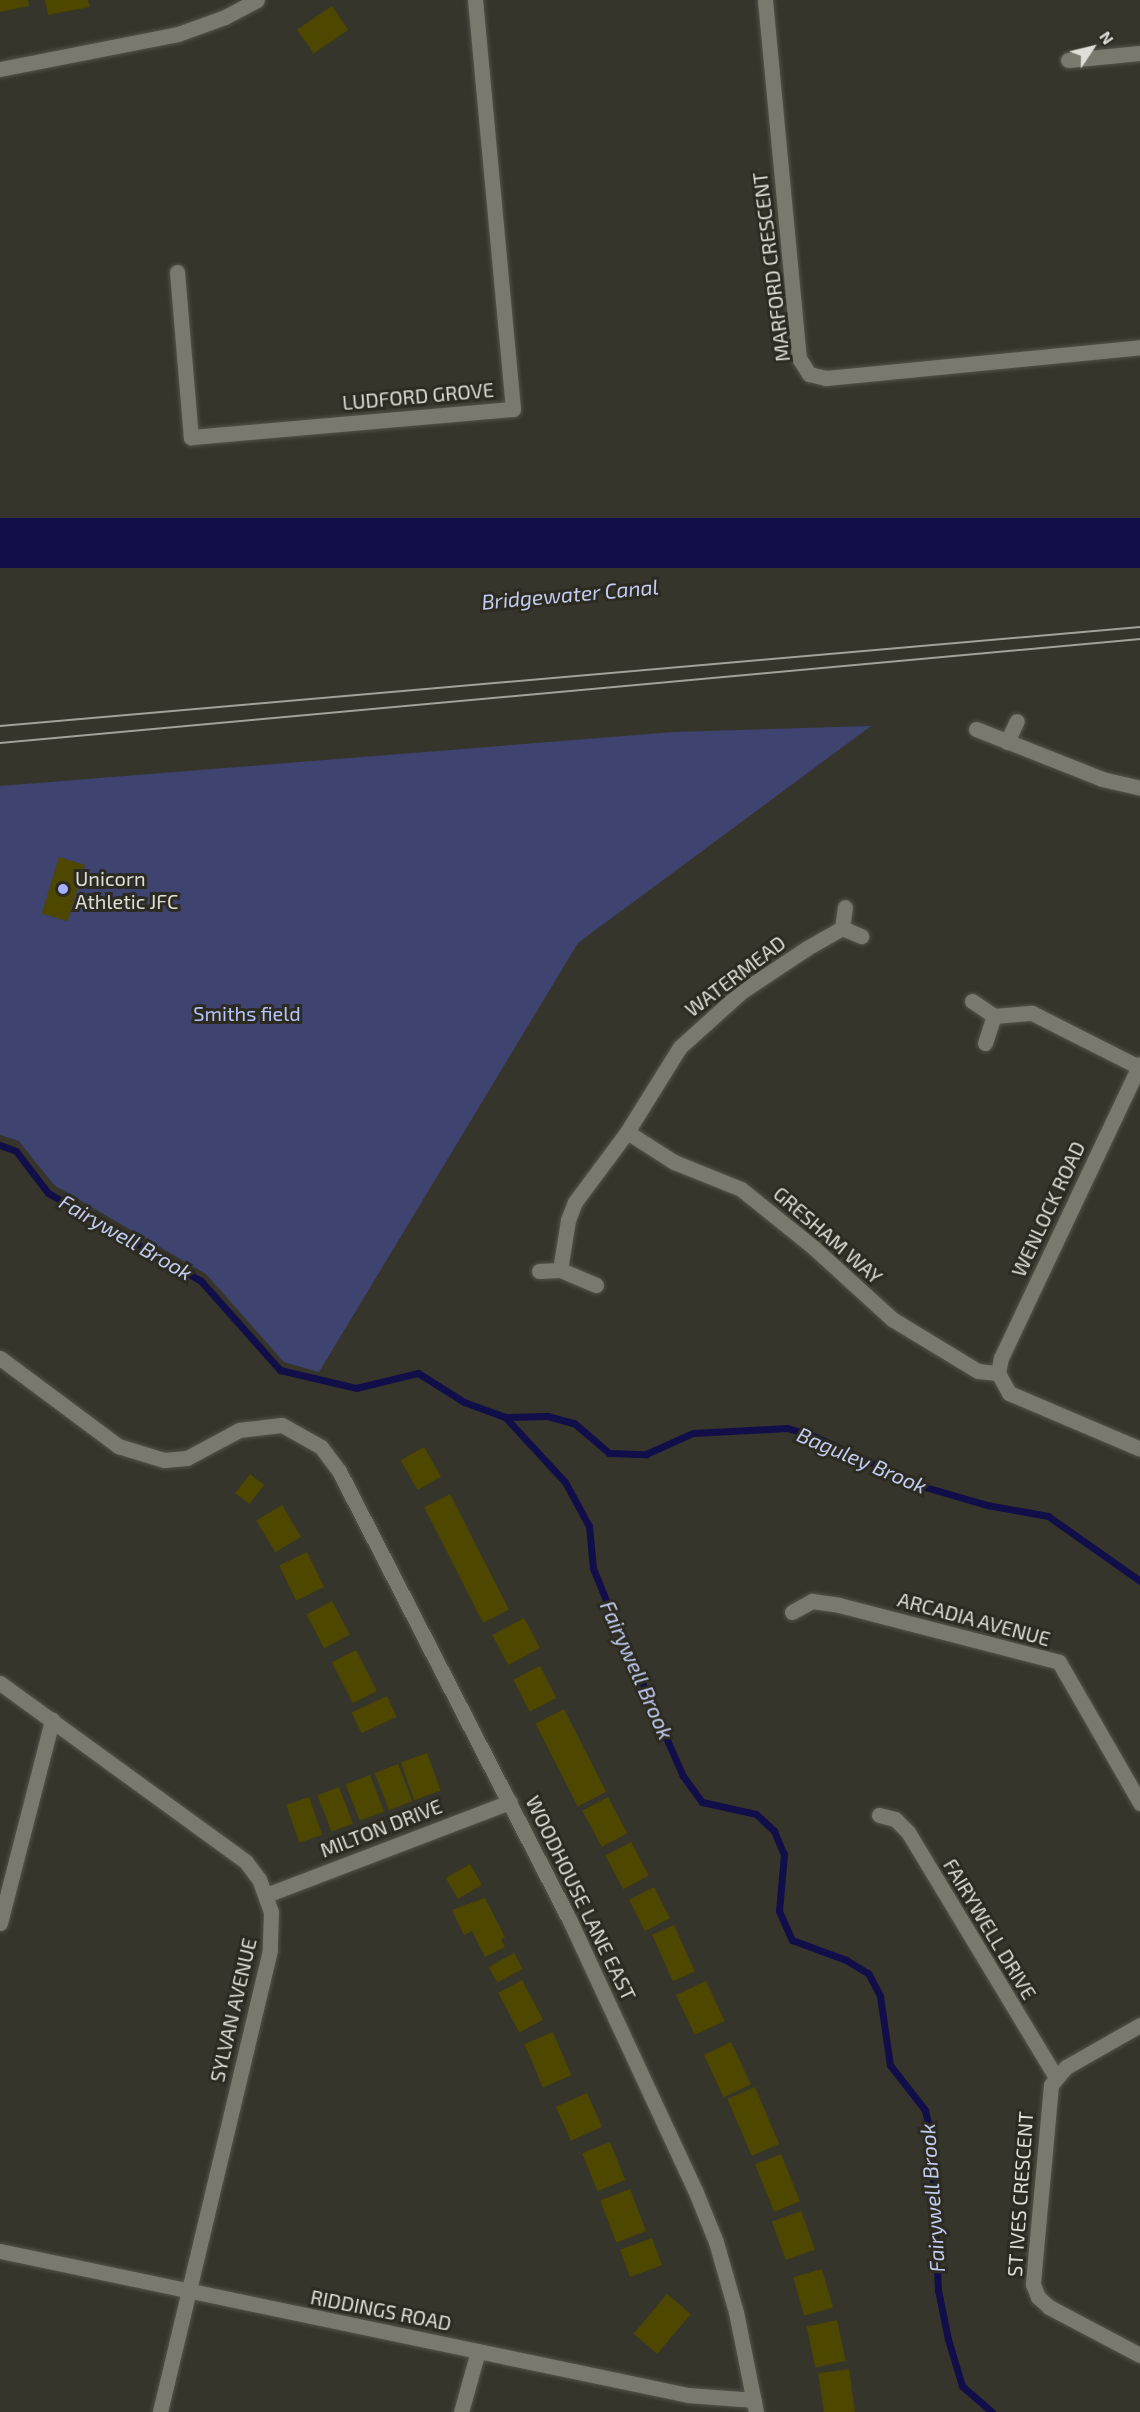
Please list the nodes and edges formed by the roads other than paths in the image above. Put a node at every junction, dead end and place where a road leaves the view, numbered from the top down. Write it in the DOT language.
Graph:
graph roads {
  1 [pos="257,0"];
  2 [pos="475,0"];
  3 [pos="765,0"];
  4 [pos="1140,53"];
  5 [pos="1068,60"];
  6 [pos="0,69"];
  7 [pos="177,272"];
  8 [pos="1140,347"];
  9 [pos="1017,721"];
  10 [pos="976,729"];
  11 [pos="1007,742"];
  12 [pos="1140,788"];
  13 [pos="845,908"];
  14 [pos="842,928"];
  15 [pos="861,936"];
  16 [pos="972,1001"];
  17 [pos="994,1016"];
  18 [pos="985,1044"];
  19 [pos="1139,1066"];
  20 [pos="627,1132"];
  21 [pos="560,1270"];
  22 [pos="539,1271"];
  23 [pos="596,1285"];
  24 [pos="0,1358"];
  25 [pos="998,1373"];
  26 [pos="1140,1449"];
  27 [pos="792,1612"];
  28 [pos="0,1683"];
  29 [pos="52,1720"];
  30 [pos="510,1802"];
  31 [pos="1140,1803"];
  32 [pos="879,1815"];
  33 [pos="266,1895"];
  34 [pos="0,1923"];
  35 [pos="1140,2025"];
  36 [pos="1056,2077"];
  37 [pos="0,2251"];
  38 [pos="188,2293"];
  39 [pos="477,2350"];
  40 [pos="1140,2355"];
  41 [pos="755,2406"];
  42 [pos="160,2412"];
  43 [pos="461,2412"];
  1 -- 6 [label="street"];
  2 -- 7 [label="street, LUDFORD GROVE"];
  3 -- 8 [label="street, MARFORD CRESCENT"];
  4 -- 5 [label="street"];
  9 -- 11 [label="street"];
  10 -- 11 [label="street"];
  11 -- 12 [label="street"];
  13 -- 14 [label="street"];
  14 -- 15 [label="street"];
  14 -- 20 [label="street, WATERMEAD"];
  16 -- 17 [label="street"];
  17 -- 18 [label="street"];
  17 -- 19 [label="street"];
  19 -- 25 [label="street, WENLOCK ROAD"];
  20 -- 21 [label="street, WATERMEAD"];
  20 -- 25 [label="street, GRESHAM WAY"];
  21 -- 22 [label="street"];
  21 -- 23 [label="street"];
  24 -- 30 [label="street, WOODHOUSE LANE EAST"];
  25 -- 26 [label="street"];
  27 -- 31 [label="street, ARCADIA AVENUE"];
  28 -- 29 [label="street, SYLVAN AVENUE"];
  29 -- 33 [label="street, SYLVAN AVENUE"];
  29 -- 34 [label="street"];
  30 -- 33 [label="street, MILTON DRIVE"];
  30 -- 41 [label="street, WOODHOUSE LANE EAST"];
  32 -- 36 [label="street, FAIRYWELL DRIVE"];
  33 -- 38 [label="street, SYLVAN AVENUE"];
  35 -- 36 [label="street"];
  36 -- 40 [label="street, ST IVES CRESCENT"];
  37 -- 38 [label="street, RIDDINGS ROAD"];
  38 -- 39 [label="street, RIDDINGS ROAD"];
  38 -- 42 [label="street, SYLVAN AVENUE"];
  39 -- 41 [label="street, RIDDINGS ROAD"];
  39 -- 43 [label="street"];
}
